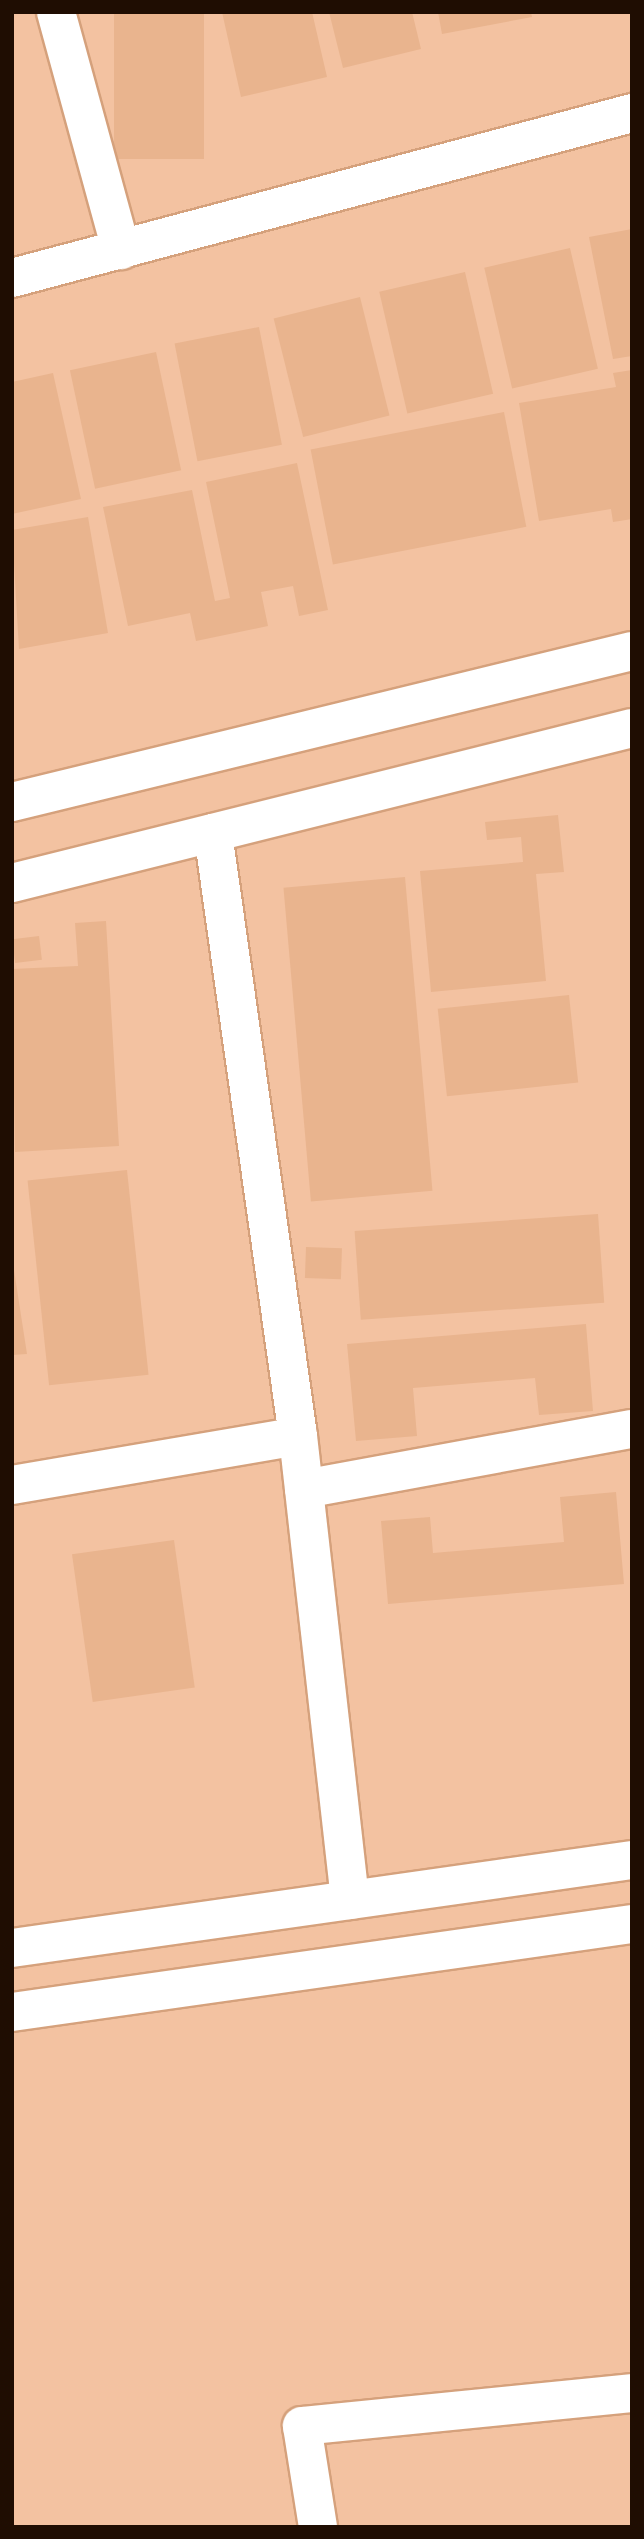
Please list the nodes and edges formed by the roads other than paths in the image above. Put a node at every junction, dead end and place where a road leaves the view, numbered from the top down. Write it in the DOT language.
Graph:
graph roads {
  1 [pos="56,12"];
  2 [pos="632,113"];
  3 [pos="121,250"];
  4 [pos="12,278"];
  5 [pos="632,652"];
  6 [pos="632,728"];
  7 [pos="12,802"];
  8 [pos="212,832"];
  9 [pos="12,883"];
  10 [pos="632,1429"];
  11 [pos="298,1436"];
  12 [pos="12,1485"];
  13 [pos="304,1489"];
  14 [pos="632,1860"];
  15 [pos="350,1900"];
  16 [pos="632,1924"];
  17 [pos="12,1948"];
  18 [pos="12,2012"];
  19 [pos="632,2393"];
  20 [pos="318,2527"];
  1 -- 3 [label="street"];
  2 -- 3 [label="street"];
  3 -- 4 [label="street"];
  5 -- 7 [label="street"];
  6 -- 8 [label="street"];
  8 -- 9 [label="street"];
  8 -- 11 [label="street"];
  10 -- 13 [label="street"];
  11 -- 12 [label="street"];
  11 -- 13 [label="street"];
  13 -- 15 [label="street"];
  14 -- 15 [label="street"];
  15 -- 17 [label="street"];
  16 -- 18 [label="street"];
  19 -- 20 [label="street"];
}
